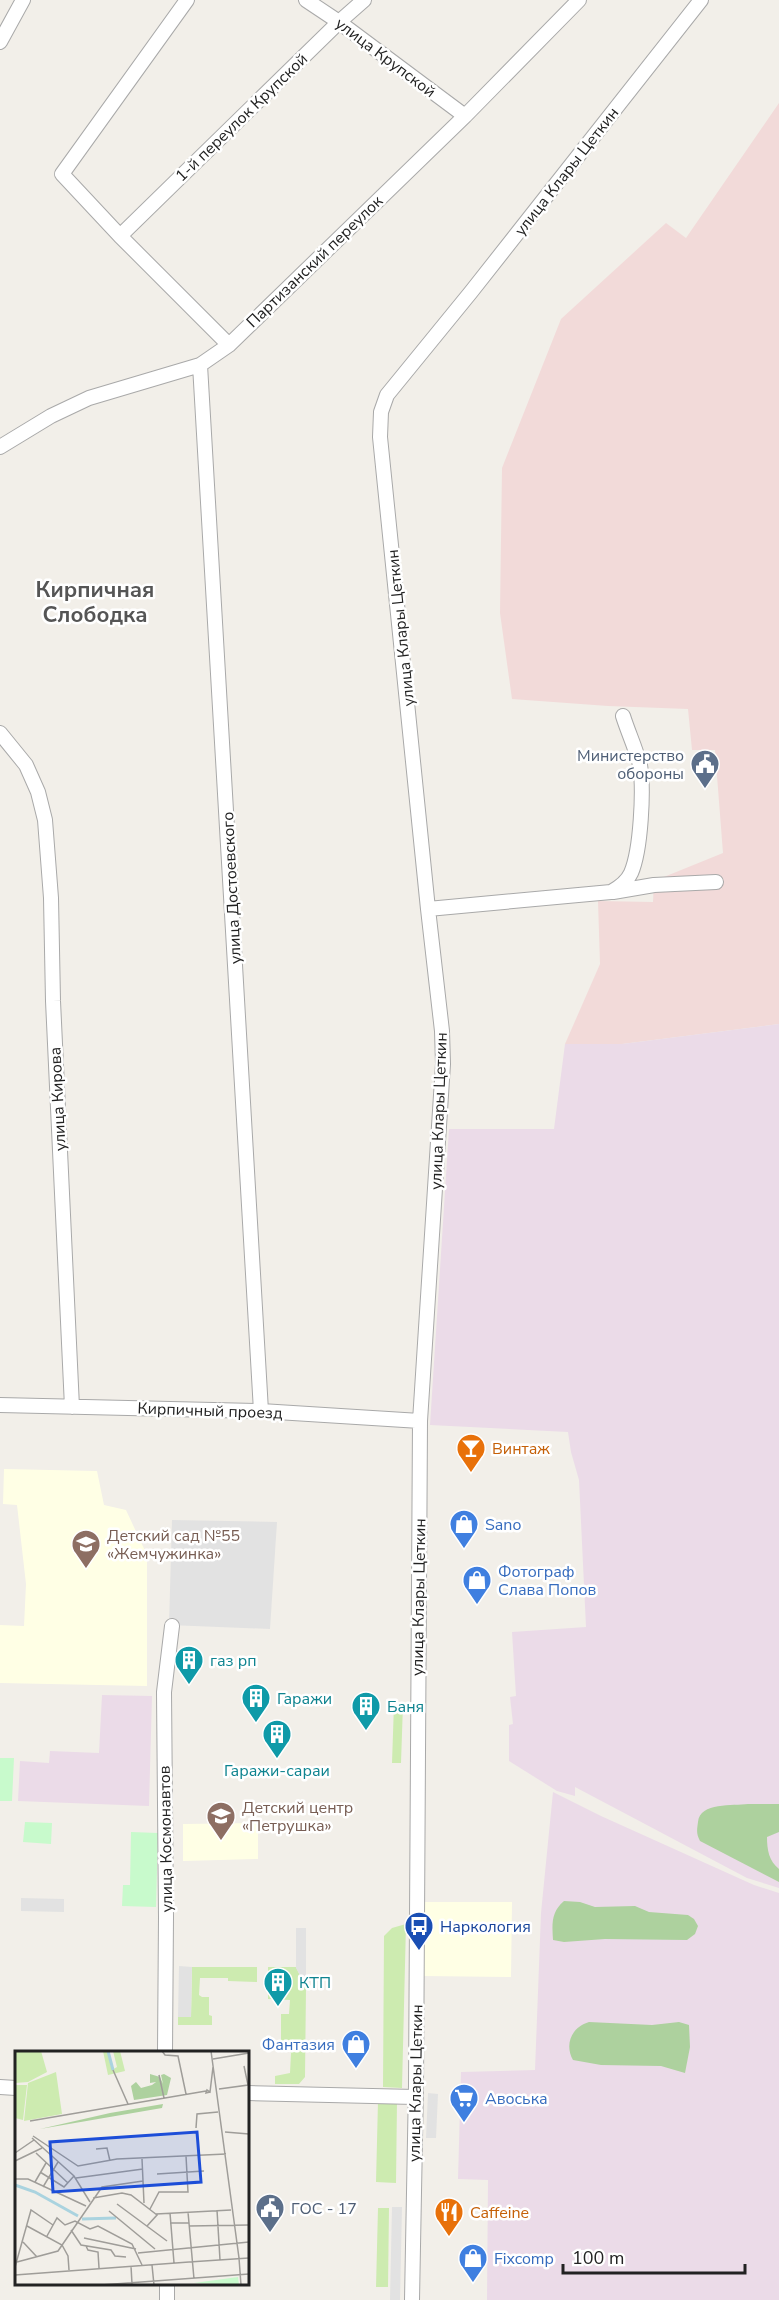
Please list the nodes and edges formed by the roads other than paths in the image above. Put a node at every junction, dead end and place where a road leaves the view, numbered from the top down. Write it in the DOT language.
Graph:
graph roads {
  1 [pos="23,0"];
  2 [pos="188,0"];
  3 [pos="306,0"];
  4 [pos="364,0"];
  5 [pos="579,0"];
  6 [pos="701,0"];
  7 [pos="339,22"];
  8 [pos="0,42"];
  9 [pos="465,116"];
  10 [pos="120,236"];
  11 [pos="229,345"];
  12 [pos="200,365"];
  13 [pos="0,447"];
  14 [pos="623,716"];
  15 [pos="0,733"];
  16 [pos="716,882"];
  17 [pos="611,892"];
  18 [pos="428,909"];
  19 [pos="0,1405"];
  20 [pos="72,1407"];
  21 [pos="261,1411"];
  22 [pos="420,1421"];
  23 [pos="172,1626"];
  24 [pos="165,2051"];
  25 [pos="0,2087"];
  26 [pos="15,2088"];
  27 [pos="249,2093"];
  28 [pos="416,2097"];
  29 [pos="412,2300"];
  1 -- 8 [label="street"];
  2 -- 10 [label="street"];
  3 -- 7 [label="street, улица Крупской"];
  4 -- 7 [label="street, 1-й переулок Крупской"];
  5 -- 9 [label="street, Партизанский переулок"];
  6 -- 18 [label="street, улица Клары Цеткин"];
  7 -- 9 [label="street, улица Крупской"];
  7 -- 10 [label="street, 1-й переулок Крупской"];
  9 -- 11 [label="street, Партизанский переулок"];
  10 -- 11 [label="street"];
  11 -- 12 [label="street, Партизанский переулок"];
  12 -- 13 [label="street, Партизанский переулок"];
  12 -- 21 [label="street, улица Достоевского"];
  14 -- 17 [label="street"];
  15 -- 20 [label="street, улица Кирова"];
  16 -- 17 [label="street"];
  17 -- 18 [label="street"];
  18 -- 22 [label="street, улица Клары Цеткин"];
  19 -- 20 [label="street, Кирпичный проезд"];
  20 -- 21 [label="street, Кирпичный проезд"];
  21 -- 22 [label="street, Кирпичный проезд"];
  22 -- 28 [label="street, улица Клары Цеткин"];
  23 -- 24 [label="street, улица Космонавтов"];
  25 -- 26 [label="street"];
  27 -- 28 [label="street"];
  28 -- 29 [label="street, улица Клары Цеткин"];
}
